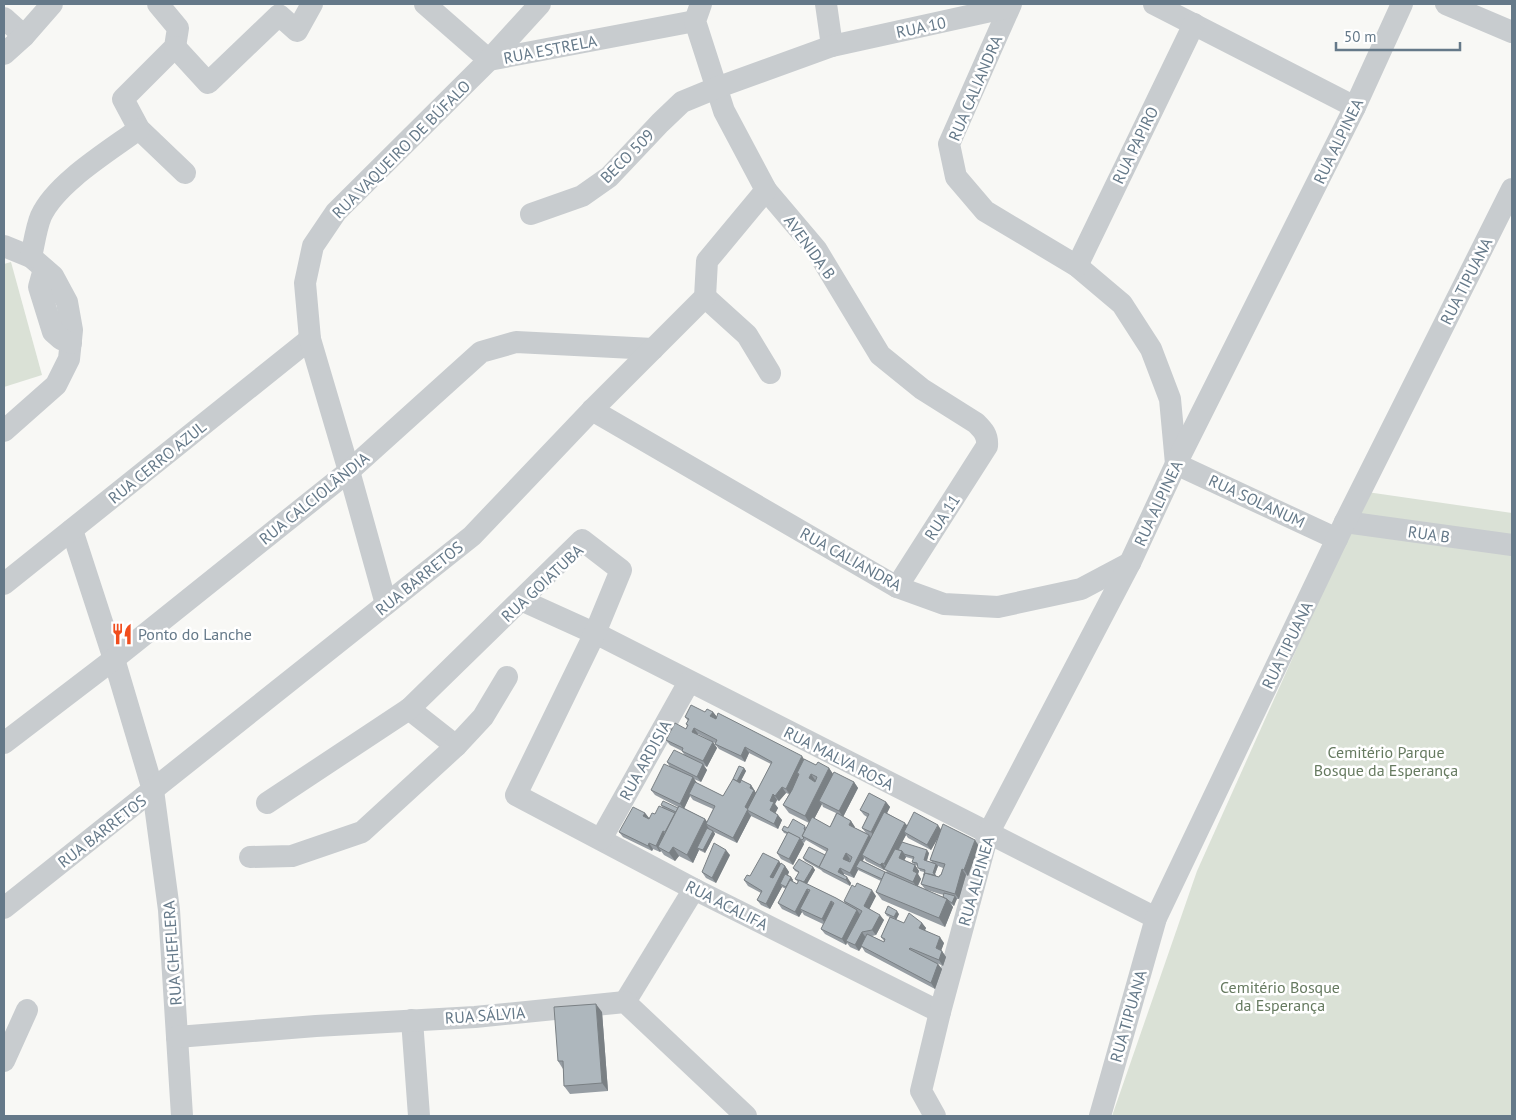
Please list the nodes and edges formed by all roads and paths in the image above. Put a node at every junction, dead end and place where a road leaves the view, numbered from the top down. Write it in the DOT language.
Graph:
graph roads {
  1 [pos="52,4"];
  2 [pos="158,4"];
  3 [pos="312,4"];
  4 [pos="425,4"];
  5 [pos="540,4"];
  6 [pos="826,4"];
  7 [pos="1154,4"];
  8 [pos="1402,4"];
  9 [pos="1446,4"];
  10 [pos="1010,6"];
  11 [pos="698,12"];
  12 [pos="4,18"];
  13 [pos="1194,24"];
  14 [pos="1512,32"];
  15 [pos="24,36"];
  16 [pos="832,46"];
  17 [pos="174,47"];
  18 [pos="4,54"];
  19 [pos="489,60"];
  20 [pos="716,88"];
  21 [pos="1355,107"];
  22 [pos="138,129"];
  23 [pos="185,173"];
  24 [pos="1512,189"];
  25 [pos="766,190"];
  26 [pos="531,214"];
  27 [pos="4,246"];
  28 [pos="37,263"];
  29 [pos="1077,266"];
  30 [pos="705,297"];
  31 [pos="310,340"];
  32 [pos="653,349"];
  33 [pos="770,373"];
  34 [pos="592,410"];
  35 [pos="4,431"];
  36 [pos="987,446"];
  37 [pos="1176,464"];
  38 [pos="349,471"];
  39 [pos="72,530"];
  40 [pos="1341,530"];
  41 [pos="1512,546"];
  42 [pos="1130,563"];
  43 [pos="4,584"];
  44 [pos="897,587"];
  45 [pos="521,600"];
  46 [pos="386,604"];
  47 [pos="595,633"];
  48 [pos="114,660"];
  49 [pos="507,677"];
  50 [pos="690,682"];
  51 [pos="409,709"];
  52 [pos="4,743"];
  53 [pos="456,746"];
  54 [pos="154,790"];
  55 [pos="516,795"];
  56 [pos="267,803"];
  57 [pos="988,834"];
  58 [pos="601,839"];
  59 [pos="250,857"];
  60 [pos="694,889"];
  61 [pos="4,908"];
  62 [pos="1156,918"];
  63 [pos="625,1002"];
  64 [pos="27,1010"];
  65 [pos="940,1012"];
  66 [pos="412,1020"];
  67 [pos="178,1037"];
  68 [pos="4,1061"];
  69 [pos="182,1116"];
  70 [pos="419,1116"];
  71 [pos="746,1116"];
  72 [pos="934,1116"];
  73 [pos="1100,1116"];
  1 -- 15 [label="street"];
  2 -- 17 [label="street"];
  3 -- 17 [label="street"];
  4 -- 19 [label="street, RUA ESTRELA"];
  5 -- 19 [label="street, RUA VAQUEIRO DE BÚFALO"];
  6 -- 16 [label="street"];
  7 -- 13 [label="street"];
  8 -- 21 [label="street, RUA ALPINEA"];
  9 -- 14 [label="street"];
  10 -- 16 [label="street, RUA 10"];
  10 -- 29 [label="street, RUA CALIANDRA"];
  11 -- 19 [label="street, RUA ESTRELA"];
  11 -- 20 [label="street, AVENIDA B"];
  12 -- 15 [label="street"];
  13 -- 21 [label="street"];
  13 -- 29 [label="street, RUA PAPIRO"];
  15 -- 18 [label="street"];
  16 -- 20 [label="street, RUA 10"];
  17 -- 22 [label="street"];
  19 -- 31 [label="street, RUA VAQUEIRO DE BÚFALO"];
  20 -- 25 [label="street, AVENIDA B"];
  20 -- 26 [label="street, BECO 509"];
  21 -- 37 [label="street, RUA ALPINEA"];
  22 -- 23 [label="street"];
  22 -- 28 [label="street"];
  24 -- 40 [label="street, RUA TIPUANA"];
  25 -- 30 [label="street"];
  25 -- 36 [label="street, AVENIDA B"];
  27 -- 28 [label="street"];
  28 -- 35 [label="street"];
  29 -- 37 [label="street, RUA CALIANDRA"];
  30 -- 32 [label="street, RUA BARRETOS"];
  30 -- 33 [label="street"];
  31 -- 38 [label="street, RUA VAQUEIRO DE BÚFALO"];
  31 -- 39 [label="street, RUA CERRO AZUL"];
  32 -- 34 [label="street, RUA BARRETOS"];
  32 -- 38 [label="street, RUA CALCIOLÂNDIA"];
  34 -- 44 [label="street, RUA CALIANDRA"];
  34 -- 46 [label="street, RUA BARRETOS"];
  36 -- 44 [label="street, RUA 11"];
  37 -- 40 [label="street, RUA SOLANUM"];
  37 -- 42 [label="street, RUA ALPINEA"];
  38 -- 46 [label="street, RUA VAQUEIRO DE BÚFALO"];
  38 -- 48 [label="street, RUA CALCIOLÂNDIA"];
  39 -- 43 [label="street, RUA CERRO AZUL"];
  39 -- 48 [label="street, RUA CHEFLERA"];
  40 -- 41 [label="street, RUA B"];
  40 -- 62 [label="street, RUA TIPUANA"];
  42 -- 44 [label="street, RUA CALIANDRA"];
  42 -- 57 [label="street, RUA ALPINEA"];
  45 -- 47 [label="street, RUA MALVA ROSA"];
  45 -- 47 [label="street, RUA GOIATUBA"];
  45 -- 51 [label="street, RUA GOIATUBA"];
  46 -- 54 [label="street, RUA BARRETOS"];
  47 -- 50 [label="street, RUA MALVA ROSA"];
  47 -- 55 [label="street, RUA GOIATUBA"];
  48 -- 52 [label="street, RUA CALCIOLÂNDIA"];
  48 -- 54 [label="street, RUA CHEFLERA"];
  49 -- 53 [label="street"];
  50 -- 57 [label="street, RUA MALVA ROSA"];
  50 -- 58 [label="street, RUA ARDISIA"];
  51 -- 53 [label="street"];
  51 -- 56 [label="street, RUA GOIATUBA"];
  53 -- 59 [label="street"];
  54 -- 61 [label="street, RUA BARRETOS"];
  54 -- 67 [label="street, RUA CHEFLERA"];
  55 -- 58 [label="street, RUA ACALIFA"];
  57 -- 62 [label="street, RUA MALVA ROSA"];
  57 -- 65 [label="street, RUA ALPINEA"];
  58 -- 60 [label="street, RUA ACALIFA"];
  60 -- 63 [label="street"];
  60 -- 65 [label="street, RUA ACALIFA"];
  62 -- 73 [label="street, RUA TIPUANA"];
  63 -- 66 [label="street, RUA SÁLVIA"];
  63 -- 71 [label="street"];
  64 -- 68 [label="street"];
  65 -- 72 [label="street, RUA ALPINEA"];
  66 -- 67 [label="street, RUA SÁLVIA"];
  66 -- 70 [label="street"];
  67 -- 69 [label="street, RUA CHEFLERA"];
}
